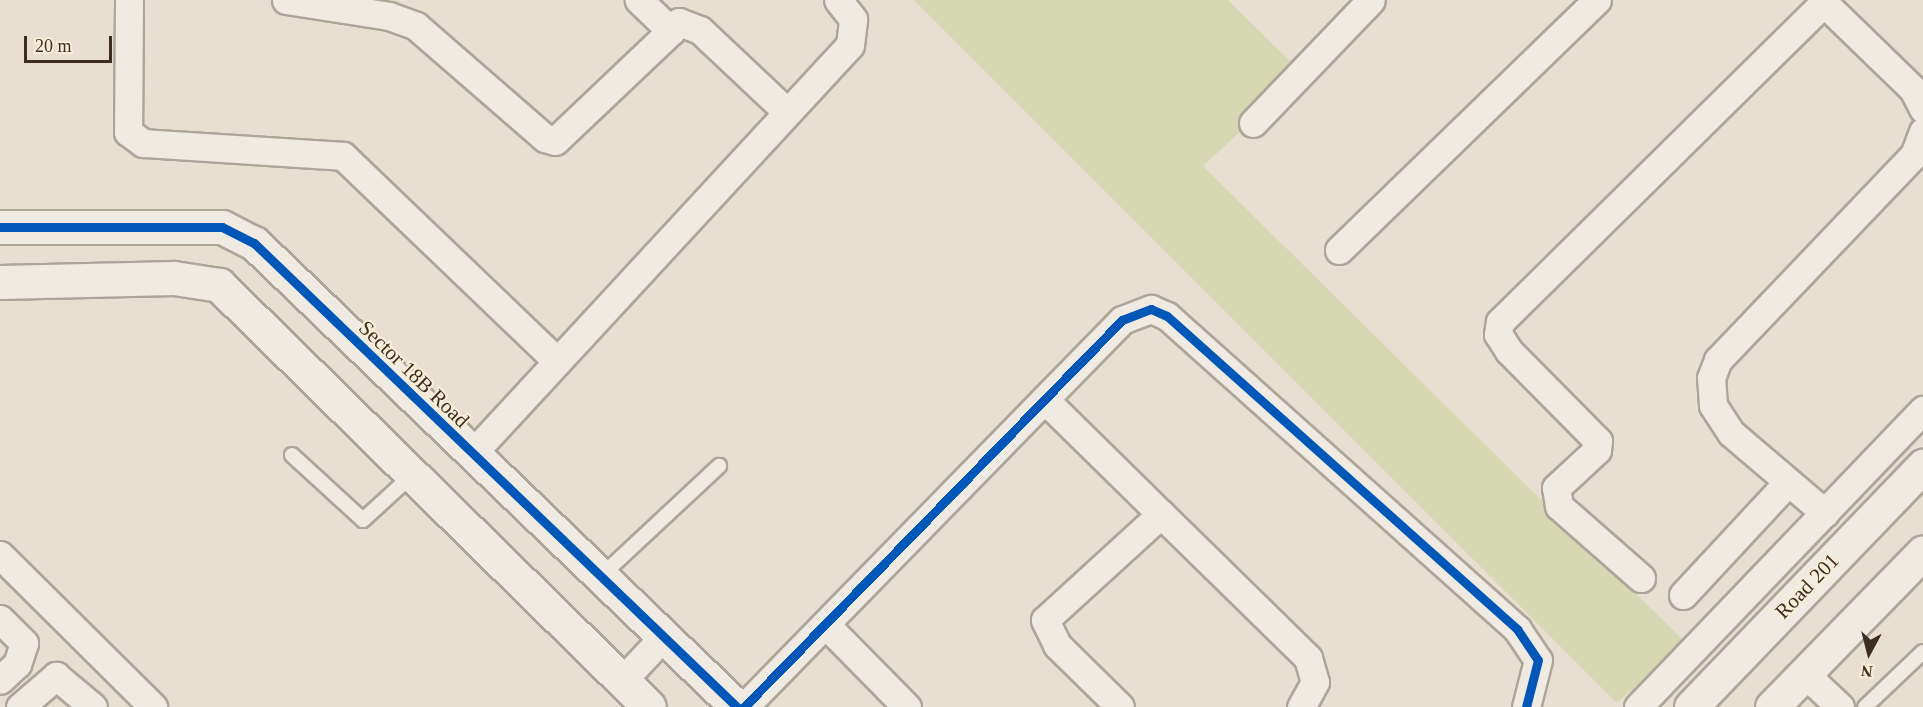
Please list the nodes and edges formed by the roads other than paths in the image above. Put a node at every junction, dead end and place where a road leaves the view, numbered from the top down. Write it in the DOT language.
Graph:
graph roads {
  1 [pos="129,0"];
  2 [pos="286,0"];
  3 [pos="639,0"];
  4 [pos="838,0"];
  5 [pos="1371,0"];
  6 [pos="1597,0"];
  7 [pos="1823,2"];
  8 [pos="670,31"];
  9 [pos="1923,109"];
  10 [pos="787,112"];
  11 [pos="1253,123"];
  12 [pos="1923,132"];
  13 [pos="0,227"];
  14 [pos="1339,250"];
  15 [pos="0,282"];
  16 [pos="555,359"];
  17 [pos="1046,401"];
  18 [pos="1923,410"];
  19 [pos="292,455"];
  20 [pos="471,455"];
  21 [pos="719,466"];
  22 [pos="1923,466"];
  23 [pos="411,476"];
  24 [pos="1788,482"];
  25 [pos="1825,513"];
  26 [pos="1161,514"];
  27 [pos="1923,552"];
  28 [pos="0,555"];
  29 [pos="600,577"];
  30 [pos="1641,578"];
  31 [pos="1683,596"];
  32 [pos="0,619"];
  33 [pos="827,627"];
  34 [pos="663,637"];
  35 [pos="1923,652"];
  36 [pos="1805,674"];
  37 [pos="0,680"];
  38 [pos="622,681"];
  39 [pos="20,707"];
  40 [pos="93,707"];
  41 [pos="153,707"];
  42 [pos="649,707"];
  43 [pos="737,707"];
  44 [pos="744,707"];
  45 [pos="907,707"];
  46 [pos="1120,707"];
  47 [pos="1301,707"];
  48 [pos="1526,707"];
  49 [pos="1638,707"];
  50 [pos="1691,707"];
  51 [pos="1772,707"];
  52 [pos="1840,707"];
  53 [pos="1865,707"];
  1 -- 16 [label="street"];
  2 -- 8 [label="street"];
  3 -- 8 [label="street"];
  4 -- 10 [label="street"];
  5 -- 11 [label="street"];
  6 -- 14 [label="street"];
  7 -- 9 [label="street"];
  7 -- 30 [label="street"];
  8 -- 10 [label="street"];
  10 -- 16 [label="street"];
  12 -- 24 [label="street"];
  13 -- 20 [label="street, Sector 18B Road"];
  15 -- 23 [label="street"];
  16 -- 20 [label="street"];
  17 -- 26 [label="street"];
  17 -- 33 [label="street"];
  17 -- 48 [label="street"];
  18 -- 25 [label="street"];
  19 -- 23 [label="lane"];
  20 -- 29 [label="street, Sector 18B Road"];
  21 -- 29 [label="lane"];
  22 -- 50 [label="street, Road 201"];
  23 -- 38 [label="street"];
  24 -- 25 [label="street"];
  24 -- 31 [label="street"];
  25 -- 49 [label="street"];
  26 -- 46 [label="street"];
  26 -- 47 [label="street"];
  27 -- 36 [label="street"];
  28 -- 41 [label="street"];
  29 -- 34 [label="street, Sector 18B Road"];
  32 -- 37 [label="street"];
  33 -- 44 [label="street"];
  33 -- 45 [label="street"];
  34 -- 38 [label="street"];
  34 -- 43 [label="street, Sector 18B Road"];
  35 -- 53 [label="lane"];
  36 -- 51 [label="street"];
  36 -- 52 [label="street"];
  38 -- 42 [label="street"];
  39 -- 40 [label="street"];
}
